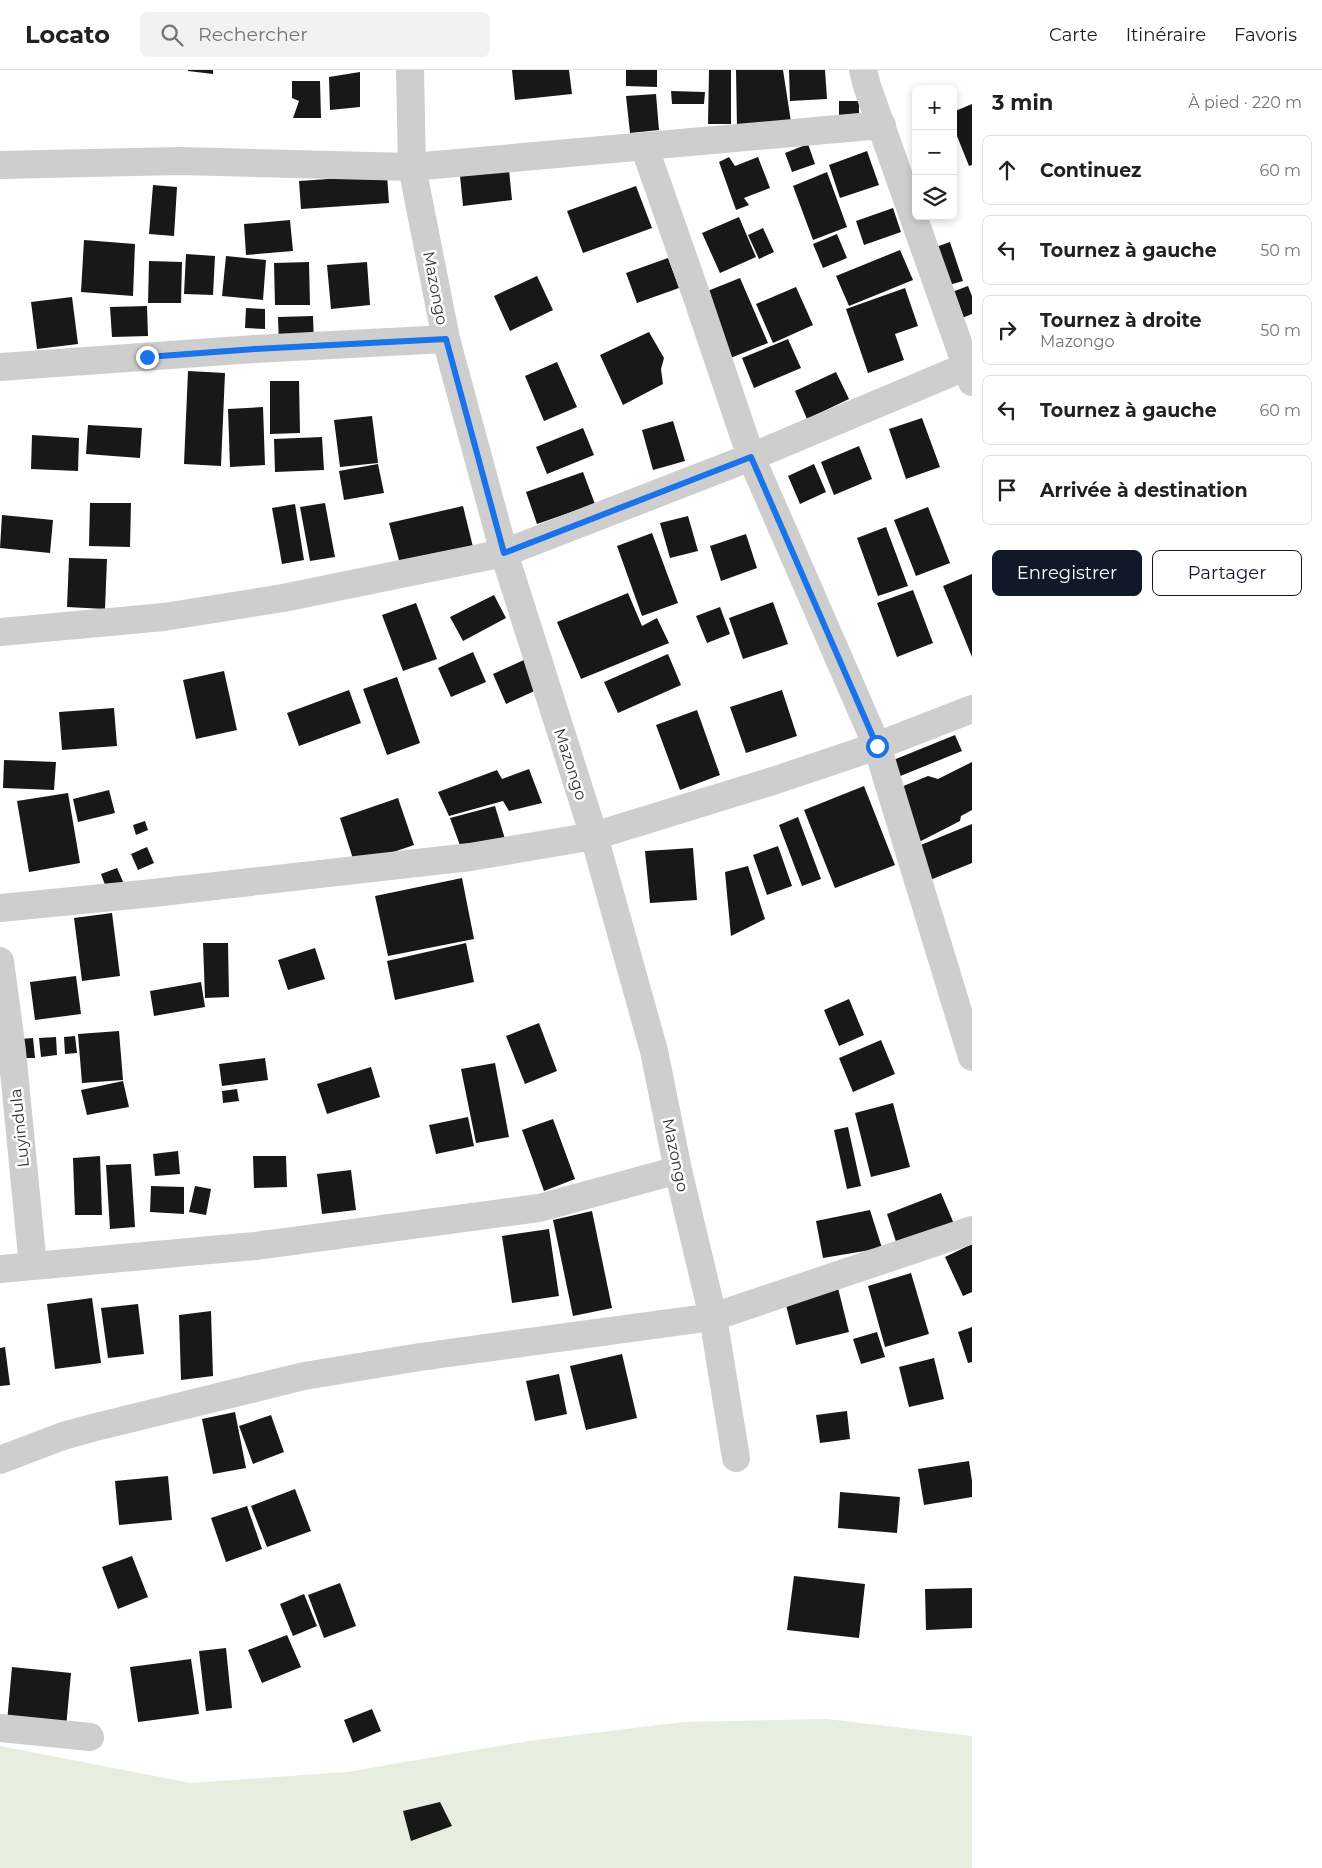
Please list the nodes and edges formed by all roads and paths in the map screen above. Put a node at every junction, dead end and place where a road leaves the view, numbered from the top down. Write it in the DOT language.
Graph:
graph roads {
  1 [pos="410,70"];
  2 [pos="863,70"];
  3 [pos="882,125"];
  4 [pos="644,146"];
  5 [pos="0,165"];
  6 [pos="412,167"];
  7 [pos="446,339"];
  8 [pos="0,367"];
  9 [pos="970,371"];
  10 [pos="751,457"];
  11 [pos="504,553"];
  12 [pos="0,632"];
  13 [pos="972,709"];
  14 [pos="877,746"];
  15 [pos="594,836"];
  16 [pos="0,908"];
  17 [pos="0,961"];
  18 [pos="6,1051"];
  19 [pos="972,1057"];
  20 [pos="678,1170"];
  21 [pos="972,1230"];
  22 [pos="33,1266"];
  23 [pos="0,1269"];
  24 [pos="714,1317"];
  25 [pos="736,1458"];
  26 [pos="0,1460"];
  27 [pos="0,1728"];
  28 [pos="90,1737"];
  1 -- 6 [label="street, Mazongo"];
  2 -- 3 [label="street"];
  3 -- 4 [label="street"];
  3 -- 9 [label="street"];
  4 -- 6 [label="street"];
  4 -- 10 [label="street"];
  5 -- 6 [label="street"];
  6 -- 7 [label="street, Mazongo"];
  7 -- 8 [label="street"];
  7 -- 11 [label="street, Mazongo"];
  9 -- 10 [label="street"];
  10 -- 11 [label="street"];
  10 -- 14 [label="street"];
  11 -- 12 [label="street"];
  11 -- 15 [label="street, Mazongo"];
  13 -- 14 [label="street"];
  14 -- 15 [label="street"];
  14 -- 19 [label="street"];
  15 -- 16 [label="street"];
  15 -- 20 [label="street, Mazongo"];
  17 -- 18 [label="street, Luyindula"];
  18 -- 22 [label="street, Luyindula"];
  20 -- 22 [label="street"];
  20 -- 24 [label="street, Mazongo"];
  21 -- 24 [label="street"];
  22 -- 23 [label="street"];
  24 -- 25 [label="street, Mazongo"];
  24 -- 26 [label="street"];
  27 -- 28 [label="street"];
}
